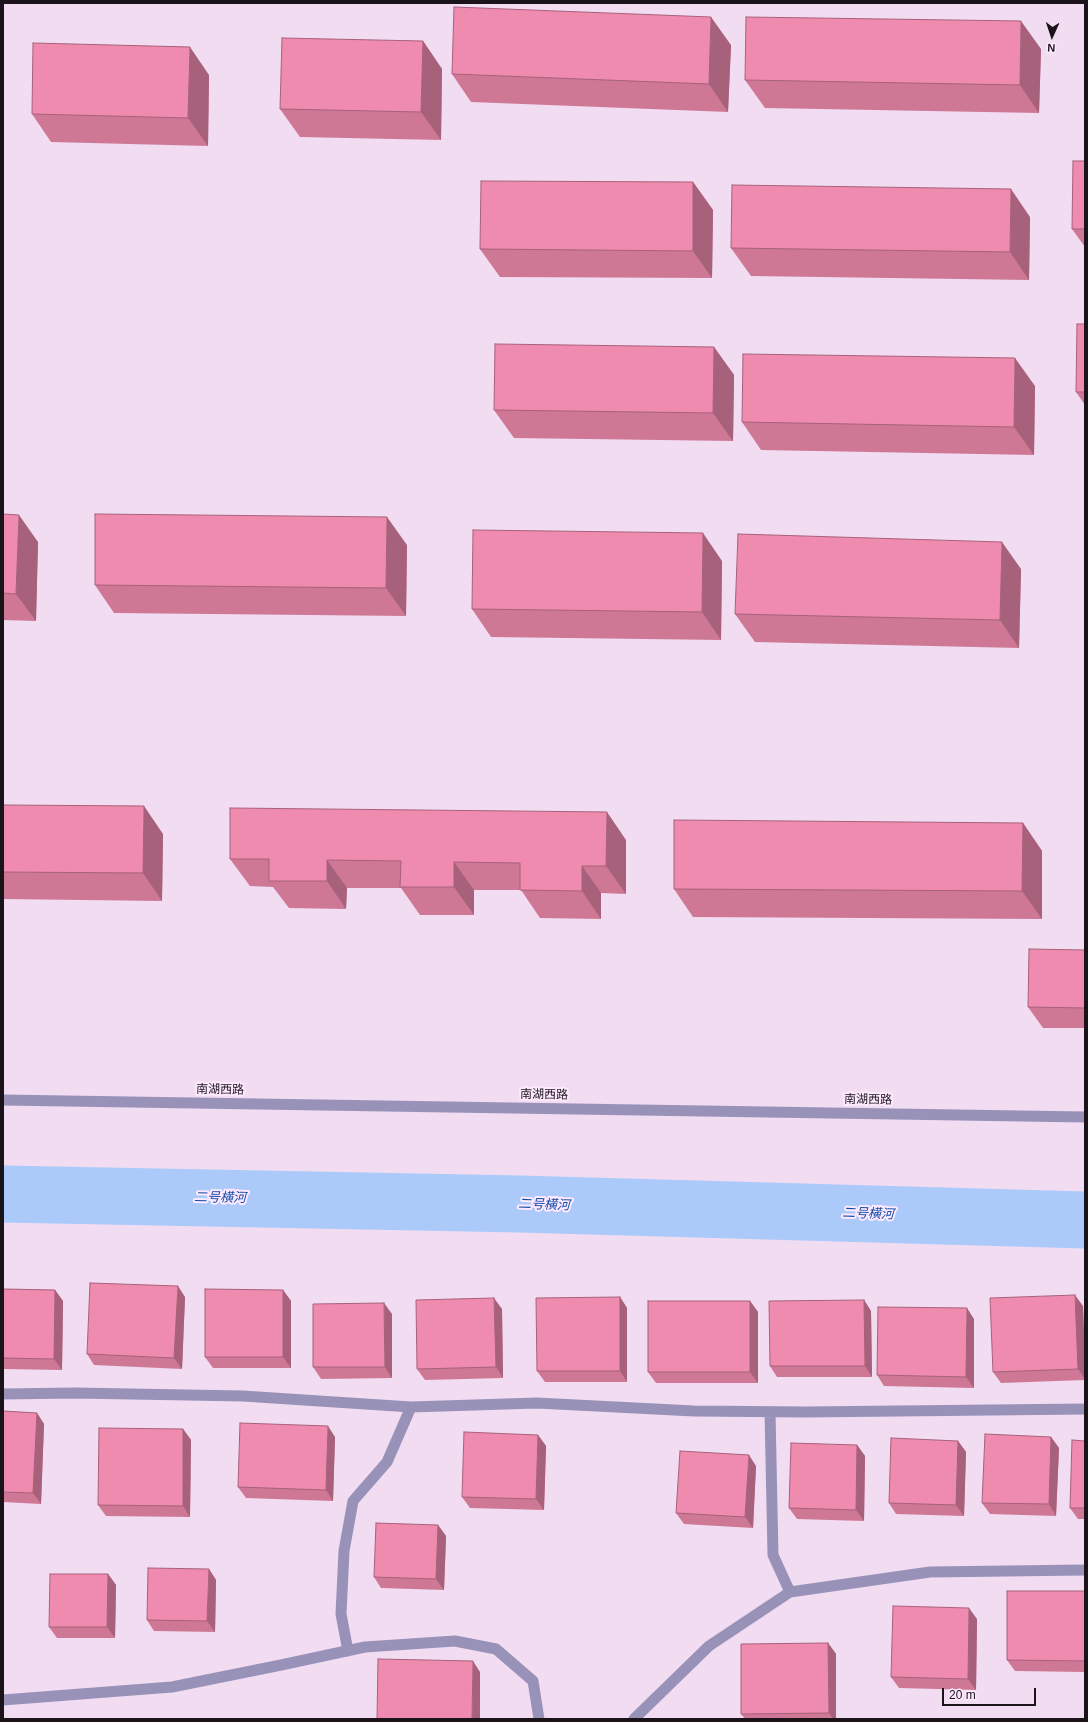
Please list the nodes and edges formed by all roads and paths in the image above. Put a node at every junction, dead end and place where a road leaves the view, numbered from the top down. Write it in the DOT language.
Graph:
graph roads {
  1 [pos="3,1100"];
  2 [pos="1085,1117"];
  3 [pos="3,1394"];
  4 [pos="411,1407"];
  5 [pos="1085,1409"];
  6 [pos="770,1412"];
  7 [pos="1085,1570"];
  8 [pos="790,1592"];
  9 [pos="348,1651"];
  10 [pos="3,1700"];
  11 [pos="539,1719"];
  12 [pos="634,1719"];
  1 -- 2 [label="street, 南湖西路"];
  3 -- 4 [label="street"];
  4 -- 6 [label="street"];
  4 -- 9 [label="street"];
  5 -- 6 [label="street"];
  6 -- 8 [label="street"];
  7 -- 8 [label="street"];
  8 -- 12 [label="street"];
  9 -- 10 [label="street"];
  9 -- 11 [label="street"];
}
